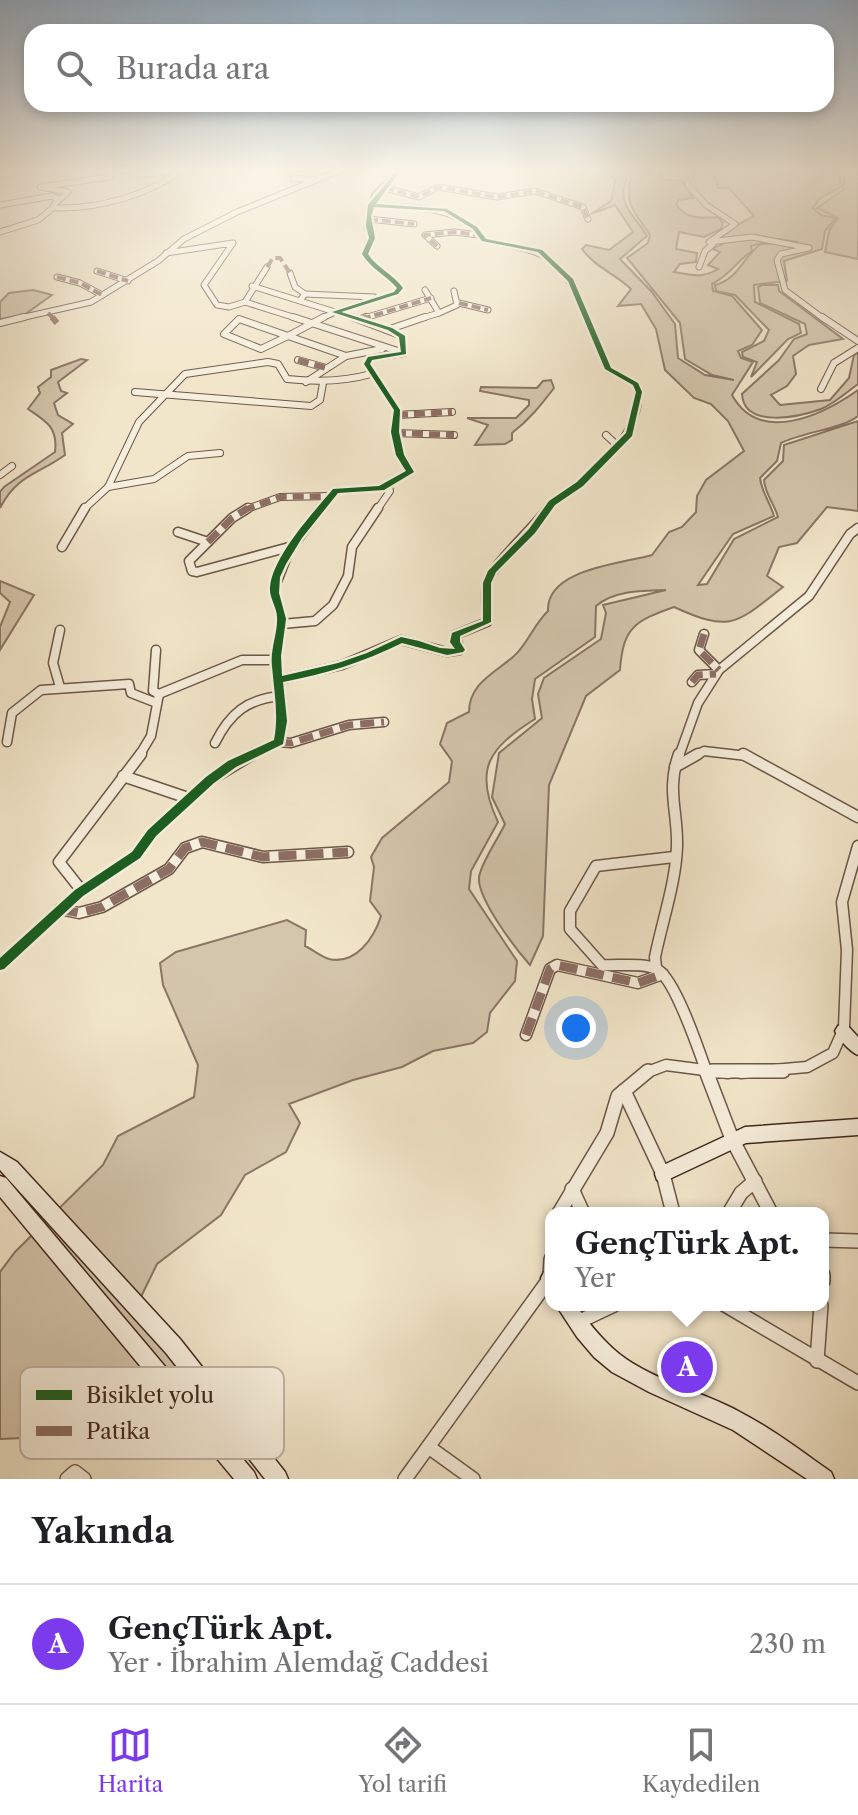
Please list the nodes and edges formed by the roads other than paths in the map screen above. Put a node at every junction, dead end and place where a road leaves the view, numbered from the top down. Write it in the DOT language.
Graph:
graph roads {
  1 [pos="185,239"];
  2 [pos="371,239"];
  3 [pos="429,239"];
  4 [pos="494,239"];
  5 [pos="710,239"];
  6 [pos="741,239"];
  7 [pos="762,239"];
  8 [pos="713,244"];
  9 [pos="437,246"];
  10 [pos="166,253"];
  11 [pos="267,267"];
  12 [pos="699,267"];
  13 [pos="97,271"];
  14 [pos="290,273"];
  15 [pos="57,277"];
  16 [pos="128,281"];
  17 [pos="252,286"];
  18 [pos="425,290"];
  19 [pos="454,291"];
  20 [pos="305,294"];
  21 [pos="102,295"];
  22 [pos="381,297"];
  23 [pos="431,298"];
  24 [pos="298,300"];
  25 [pos="245,302"];
  26 [pos="459,303"];
  27 [pos="488,310"];
  28 [pos="62,311"];
  29 [pos="335,312"];
  30 [pos="48,313"];
  31 [pos="439,313"];
  32 [pos="71,314"];
  33 [pos="358,319"];
  34 [pos="0,323"];
  35 [pos="57,323"];
  36 [pos="311,323"];
  37 [pos="390,329"];
  38 [pos="289,335"];
  39 [pos="858,341"];
  40 [pos="858,348"];
  41 [pos="382,349"];
  42 [pos="404,353"];
  43 [pos="346,356"];
  44 [pos="298,360"];
  45 [pos="326,368"];
  46 [pos="371,374"];
  47 [pos="306,382"];
  48 [pos="323,383"];
  49 [pos="821,389"];
  50 [pos="135,392"];
  51 [pos="164,396"];
  52 [pos="452,412"];
  53 [pos="397,415"];
  54 [pos="395,433"];
  55 [pos="454,435"];
  56 [pos="606,435"];
  57 [pos="618,446"];
  58 [pos="220,453"];
  59 [pos="12,466"];
  60 [pos="0,475"];
  61 [pos="389,486"];
  62 [pos="108,487"];
  63 [pos="331,496"];
  64 [pos="858,528"];
  65 [pos="178,532"];
  66 [pos="208,542"];
  67 [pos="293,546"];
  68 [pos="62,547"];
  69 [pos="282,624"];
  70 [pos="60,630"];
  71 [pos="704,634"];
  72 [pos="156,650"];
  73 [pos="276,660"];
  74 [pos="718,672"];
  75 [pos="279,680"];
  76 [pos="692,682"];
  77 [pos="60,687"];
  78 [pos="281,696"];
  79 [pos="157,698"];
  80 [pos="384,722"];
  81 [pos="7,742"];
  82 [pos="279,742"];
  83 [pos="215,743"];
  84 [pos="675,767"];
  85 [pos="123,776"];
  86 [pos="188,798"];
  87 [pos="858,817"];
  88 [pos="858,846"];
  89 [pos="348,852"];
  90 [pos="674,857"];
  91 [pos="82,891"];
  92 [pos="60,909"];
  93 [pos="0,965"];
  94 [pos="660,971"];
  95 [pos="843,1031"];
  96 [pos="526,1035"];
  97 [pos="858,1048"];
  98 [pos="707,1069"];
  99 [pos="624,1091"];
  100 [pos="858,1127"];
  101 [pos="732,1139"];
  102 [pos="0,1160"];
  103 [pos="663,1174"];
  104 [pos="755,1181"];
  105 [pos="0,1184"];
  106 [pos="572,1189"];
  107 [pos="562,1207"];
  108 [pos="580,1207"];
  109 [pos="671,1207"];
  110 [pos="733,1207"];
  111 [pos="768,1207"];
  112 [pos="829,1240"];
  113 [pos="858,1241"];
  114 [pos="545,1281"];
  115 [pos="569,1311"];
  116 [pos="601,1311"];
  117 [pos="735,1311"];
  118 [pos="821,1311"];
  119 [pos="576,1323"];
  120 [pos="817,1361"];
  121 [pos="153,1367"];
  122 [pos="190,1367"];
  123 [pos="858,1383"];
  124 [pos="430,1448"];
  125 [pos="230,1459"];
  126 [pos="262,1459"];
  127 [pos="67,1479"];
  128 [pos="84,1479"];
  129 [pos="247,1479"];
  130 [pos="278,1479"];
  131 [pos="405,1479"];
  132 [pos="473,1479"];
  133 [pos="824,1479"];
  1 -- 10 [label="street"];
  2 -- 22 [label="street"];
  3 -- 9 [label="street"];
  4 -- 57 [label="street"];
  5 -- 8 [label="street"];
  6 -- 8 [label="street"];
  7 -- 39 [label="street"];
  8 -- 12 [label="street"];
  10 -- 16 [label="street"];
  10 -- 25 [label="street"];
  11 -- 17 [label="street"];
  13 -- 16 [label="street"];
  14 -- 20 [label="street"];
  15 -- 21 [label="street"];
  16 -- 21 [label="street"];
  17 -- 24 [label="street"];
  17 -- 25 [label="street"];
  18 -- 23 [label="street"];
  19 -- 26 [label="street"];
  20 -- 22 [label="street"];
  20 -- 24 [label="street"];
  21 -- 28 [label="street"];
  22 -- 29 [label="street"];
  23 -- 31 [label="street"];
  23 -- 33 [label="street"];
  24 -- 29 [label="street"];
  25 -- 36 [label="street"];
  26 -- 27 [label="street"];
  26 -- 31 [label="street"];
  28 -- 30 [label="street"];
  28 -- 32 [label="street"];
  29 -- 33 [label="street"];
  29 -- 36 [label="street"];
  30 -- 34 [label="street"];
  30 -- 35 [label="street"];
  31 -- 37 [label="street"];
  33 -- 37 [label="street"];
  36 -- 38 [label="street"];
  36 -- 41 [label="street"];
  37 -- 42 [label="street"];
  38 -- 38 [label="street"];
  38 -- 43 [label="street"];
  40 -- 49 [label="street"];
  41 -- 42 [label="street"];
  41 -- 43 [label="street"];
  42 -- 46 [label="street"];
  43 -- 45 [label="street"];
  44 -- 45 [label="street"];
  45 -- 47 [label="street"];
  46 -- 48 [label="street"];
  46 -- 53 [label="street"];
  47 -- 48 [label="street"];
  47 -- 51 [label="street"];
  48 -- 51 [label="street"];
  50 -- 51 [label="street"];
  51 -- 62 [label="street"];
  52 -- 53 [label="street"];
  53 -- 54 [label="street"];
  54 -- 55 [label="street"];
  54 -- 61 [label="street"];
  56 -- 57 [label="street"];
  57 -- 75 [label="street"];
  58 -- 62 [label="street"];
  59 -- 60 [label="street"];
  61 -- 63 [label="street"];
  61 -- 69 [label="street"];
  62 -- 68 [label="street"];
  63 -- 66 [label="street"];
  63 -- 67 [label="street"];
  64 -- 74 [label="street"];
  65 -- 66 [label="street"];
  66 -- 67 [label="street"];
  67 -- 69 [label="street"];
  69 -- 73 [label="street"];
  70 -- 77 [label="street"];
  71 -- 74 [label="street"];
  72 -- 79 [label="street"];
  73 -- 75 [label="street"];
  73 -- 79 [label="street"];
  74 -- 76 [label="street"];
  74 -- 84 [label="street"];
  75 -- 78 [label="street"];
  77 -- 79 [label="street"];
  77 -- 81 [label="street"];
  78 -- 82 [label="street"];
  78 -- 83 [label="street"];
  79 -- 85 [label="street"];
  80 -- 82 [label="street"];
  82 -- 86 [label="street"];
  84 -- 87 [label="street"];
  84 -- 90 [label="street"];
  85 -- 86 [label="street"];
  85 -- 91 [label="street"];
  86 -- 91 [label="street"];
  88 -- 95 [label="street"];
  89 -- 92 [label="street"];
  90 -- 94 [label="street"];
  90 -- 94 [label="street"];
  91 -- 92 [label="street"];
  92 -- 93 [label="street"];
  94 -- 96 [label="street"];
  94 -- 98 [label="street"];
  95 -- 97 [label="street"];
  95 -- 98 [label="street"];
  98 -- 99 [label="street"];
  98 -- 101 [label="street"];
  99 -- 103 [label="street"];
  99 -- 106 [label="street"];
  100 -- 101 [label="street"];
  101 -- 103 [label="street"];
  101 -- 104 [label="street"];
  102 -- 122 [label="street"];
  103 -- 109 [label="street"];
  104 -- 110 [label="street"];
  104 -- 111 [label="street"];
  105 -- 121 [label="street"];
  106 -- 107 [label="street"];
  106 -- 108 [label="street"];
  112 -- 113 [label="street"];
  114 -- 124 [label="street"];
  115 -- 119 [label="street"];
  116 -- 119 [label="street"];
  117 -- 120 [label="street"];
  118 -- 120 [label="street"];
  119 -- 133 [label="street"];
  120 -- 123 [label="street"];
  124 -- 131 [label="street"];
  124 -- 132 [label="street"];
  125 -- 129 [label="street"];
  126 -- 130 [label="street"];
  127 -- 128 [label="street"];
}
